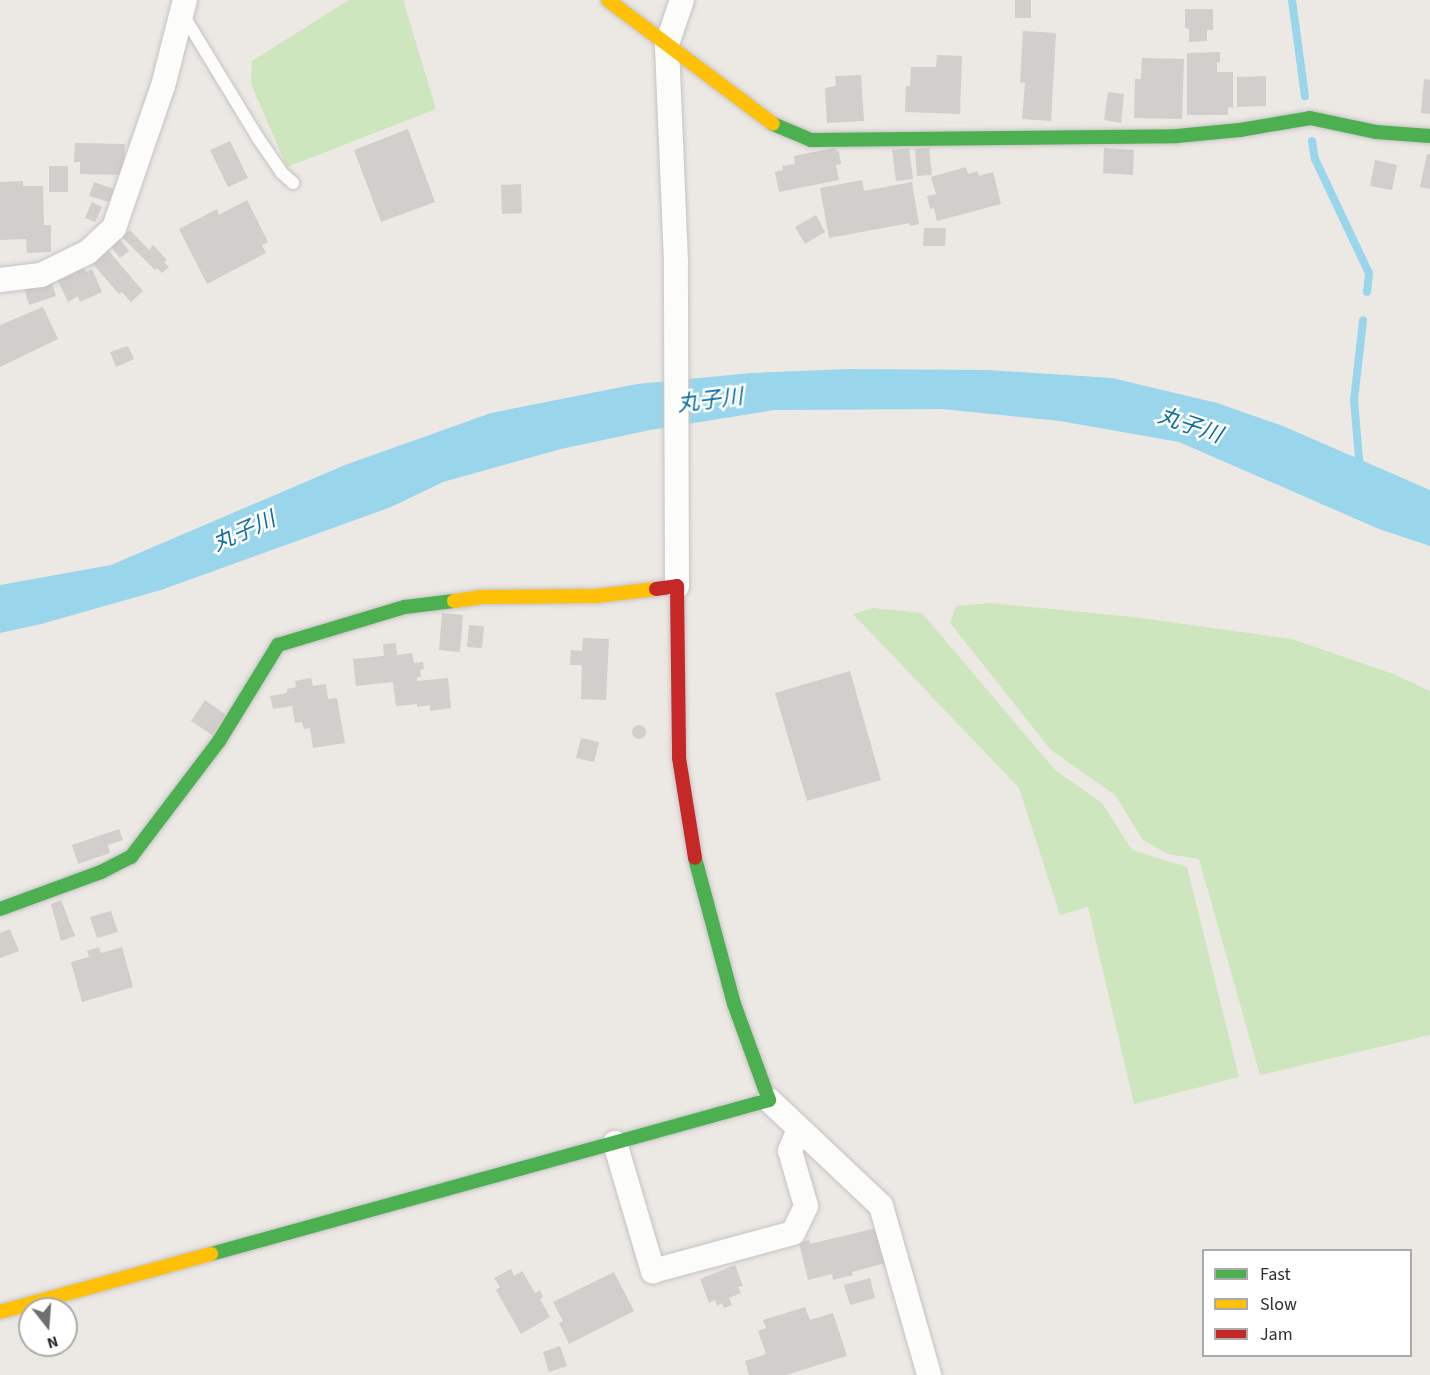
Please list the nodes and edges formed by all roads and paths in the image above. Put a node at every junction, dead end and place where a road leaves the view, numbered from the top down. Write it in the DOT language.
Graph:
graph roads {
  1 [pos="608,0"];
  2 [pos="682,0"];
  3 [pos="183,6"];
  4 [pos="667,44"];
  5 [pos="1430,136"];
  6 [pos="293,183"];
  7 [pos="0,280"];
  8 [pos="677,586"];
  9 [pos="0,909"];
  10 [pos="769,1100"];
  11 [pos="799,1129"];
  12 [pos="615,1143"];
  13 [pos="0,1312"];
  14 [pos="929,1375"];
  1 -- 4 [label="street"];
  2 -- 4 [label="street"];
  3 -- 6 [label="lane"];
  3 -- 7 [label="street"];
  4 -- 5 [label="street"];
  4 -- 8 [label="street"];
  8 -- 9 [label="street"];
  8 -- 10 [label="street"];
  10 -- 11 [label="street"];
  10 -- 12 [label="street"];
  11 -- 12 [label="street"];
  11 -- 14 [label="street"];
  12 -- 13 [label="street"];
}
